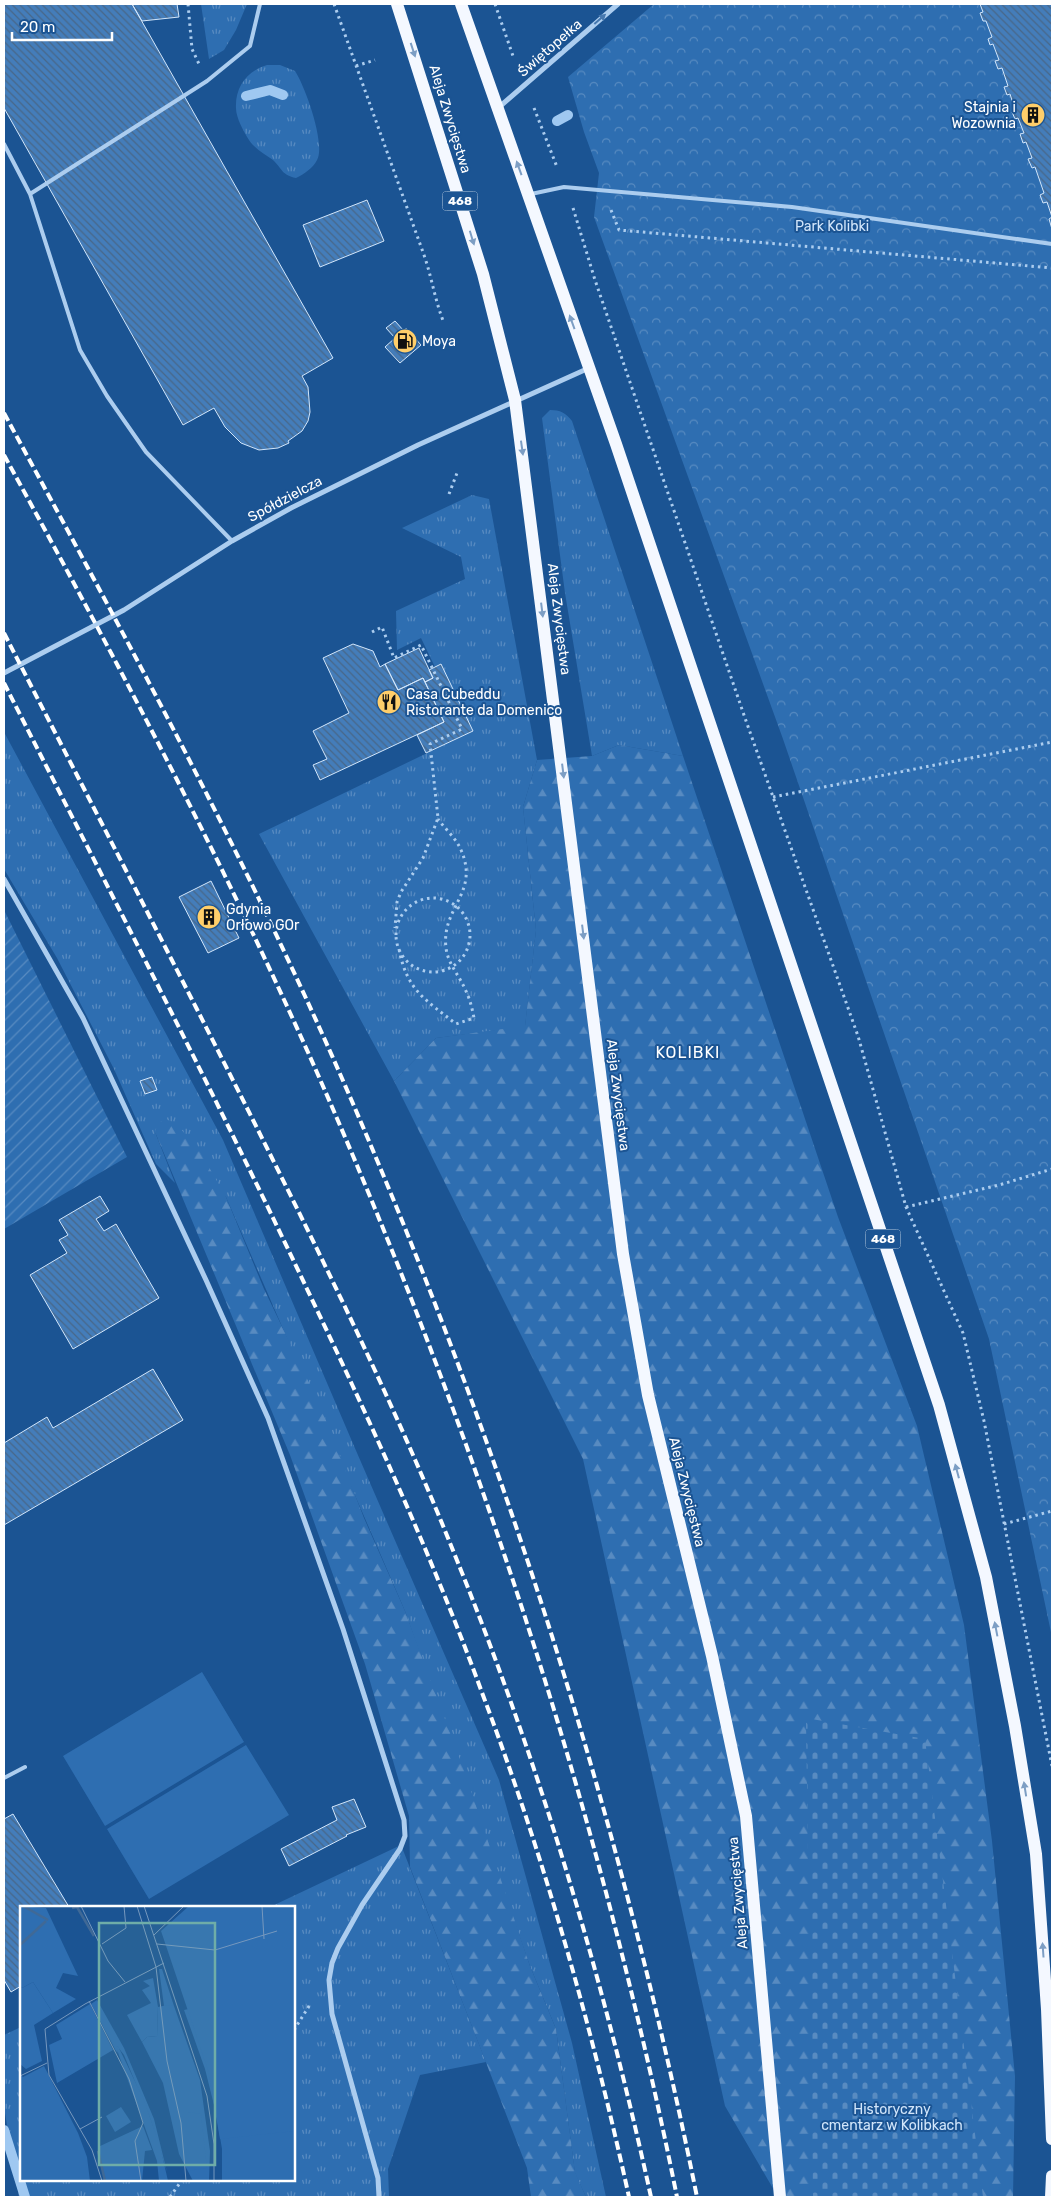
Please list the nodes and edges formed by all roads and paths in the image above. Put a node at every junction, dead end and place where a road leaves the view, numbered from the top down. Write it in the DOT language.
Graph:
graph roads {
  1 [pos="188,4"];
  2 [pos="260,4"];
  3 [pos="334,4"];
  4 [pos="397,4"];
  5 [pos="461,4"];
  6 [pos="495,4"];
  7 [pos="618,4"];
  8 [pos="513,56"];
  9 [pos="375,60"];
  10 [pos="356,66"];
  11 [pos="207,82"];
  12 [pos="534,108"];
  13 [pos="498,109"];
  14 [pos="4,144"];
  15 [pos="557,167"];
  16 [pos="30,194"];
  17 [pos="529,195"];
  18 [pos="610,206"];
  19 [pos="578,207"];
  20 [pos="1052,244"];
  21 [pos="1052,268"];
  22 [pos="444,323"];
  23 [pos="589,367"];
  24 [pos="514,400"];
  25 [pos="457,473"];
  26 [pos="449,494"];
  27 [pos="232,541"];
  28 [pos="372,632"];
  29 [pos="4,673"];
  30 [pos="1052,742"];
  31 [pos="773,797"];
  32 [pos="438,818"];
  33 [pos="4,879"];
  34 [pos="456,906"];
  35 [pos="395,928"];
  36 [pos="399,949"];
  37 [pos="452,966"];
  38 [pos="1052,1169"];
  39 [pos="906,1207"];
  40 [pos="1052,1511"];
  41 [pos="1004,1524"];
  42 [pos="1052,1766"];
  43 [pos="25,1767"];
  44 [pos="4,1778"];
  45 [pos="1052,2139"];
  46 [pos="1052,2176"];
  47 [pos="181,2181"];
  48 [pos="170,2197"];
  49 [pos="379,2197"];
  50 [pos="780,2197"];
  51 [pos="1051,2197"];
  1 -- 11 [label="path"];
  2 -- 11 [label="lane"];
  3 -- 10 [label="path"];
  4 -- 24 [label="main road, Aleja Zwycięstwa / 468, one-way"];
  5 -- 13 [label="main road, 468"];
  6 -- 8 [label="path"];
  13 -- 7 [label="street, Świętopełka, one-way"];
  9 -- 10 [label="path"];
  10 -- 22 [label="path"];
  11 -- 16 [label="lane"];
  12 -- 15 [label="path"];
  17 -- 13 [label="main road, 468, one-way"];
  14 -- 16 [label="lane"];
  16 -- 27 [label="lane"];
  17 -- 20 [label="lane"];
  23 -- 17 [label="main road, 468, one-way"];
  18 -- 21 [label="path"];
  19 -- 31 [label="path"];
  23 -- 24 [label="street, Spółdzielcza"];
  45 -- 23 [label="main road, 468, one-way"];
  24 -- 27 [label="street, Spółdzielcza"];
  24 -- 50 [label="main road, Aleja Zwycięstwa / 468, one-way"];
  25 -- 26 [label="path"];
  27 -- 29 [label="street, Spółdzielcza"];
  28 -- 32 [label="path"];
  30 -- 31 [label="path"];
  31 -- 39 [label="path"];
  32 -- 34 [label="path"];
  32 -- 35 [label="path"];
  33 -- 49 [label="street"];
  34 -- 35 [label="path"];
  34 -- 37 [label="path"];
  34 -- 37 [label="path"];
  35 -- 36 [label="path"];
  36 -- 37 [label="path"];
  36 -- 37 [label="path"];
  38 -- 39 [label="path"];
  39 -- 41 [label="path"];
  40 -- 41 [label="path"];
  41 -- 42 [label="path"];
  43 -- 44 [label="lane"];
  46 -- 51 [label="main road"];
  47 -- 48 [label="path"];
}
